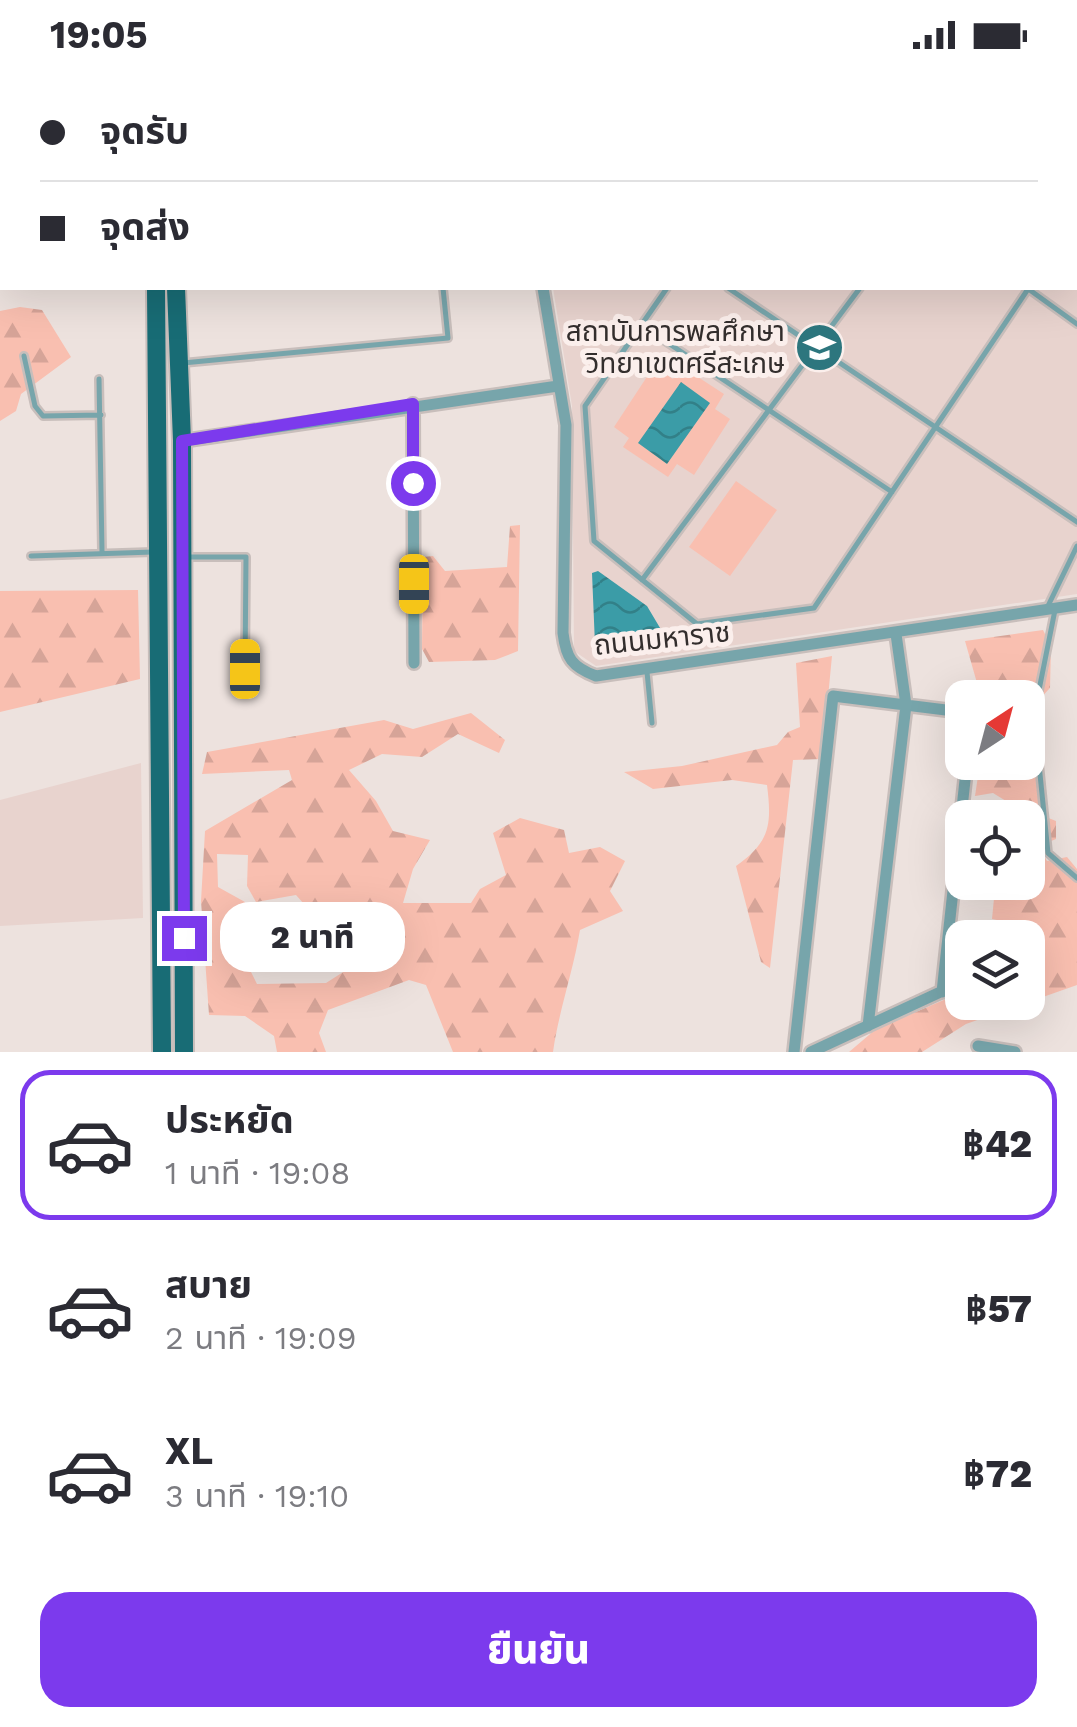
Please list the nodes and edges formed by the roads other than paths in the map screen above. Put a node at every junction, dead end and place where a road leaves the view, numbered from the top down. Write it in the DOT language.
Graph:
graph roads {
  1 [pos="180,290"];
  2 [pos="442,290"];
  3 [pos="543,290"];
  4 [pos="666,290"];
  5 [pos="731,290"];
  6 [pos="858,290"];
  7 [pos="1026,290"];
  8 [pos="1030,290"];
  9 [pos="155,292"];
  10 [pos="1077,324"];
  11 [pos="641,326"];
  12 [pos="814,348"];
  13 [pos="180,354"];
  14 [pos="24,356"];
  15 [pos="99,379"];
  16 [pos="558,386"];
  17 [pos="413,404"];
  18 [pos="768,411"];
  19 [pos="101,415"];
  20 [pos="934,428"];
  21 [pos="182,441"];
  22 [pos="892,492"];
  23 [pos="1077,522"];
  24 [pos="1077,546"];
  25 [pos="102,551"];
  26 [pos="156,552"];
  27 [pos="32,556"];
  28 [pos="182,557"];
  29 [pos="642,580"];
  30 [pos="1077,606"];
  31 [pos="1050,611"];
  32 [pos="896,634"];
  33 [pos="414,663"];
  34 [pos="245,669"];
  35 [pos="646,669"];
  36 [pos="906,705"];
  37 [pos="945,710"];
  38 [pos="652,723"];
  39 [pos="965,780"];
  40 [pos="1077,878"];
  41 [pos="945,990"];
  42 [pos="942,992"];
  43 [pos="868,1026"];
  44 [pos="978,1046"];
  45 [pos="162,1052"];
  46 [pos="184,1052"];
  47 [pos="794,1052"];
  48 [pos="811,1052"];
  49 [pos="1015,1052"];
  1 -- 13 [label="main road"];
  2 -- 13 [label="lane"];
  3 -- 16 [label="street, ถนนมหาราช"];
  4 -- 11 [label="lane"];
  5 -- 12 [label="lane"];
  6 -- 12 [label="lane"];
  7 -- 20 [label="lane"];
  8 -- 10 [label="lane"];
  9 -- 26 [label="main road"];
  11 -- 18 [label="lane"];
  11 -- 29 [label="lane"];
  12 -- 18 [label="lane"];
  12 -- 20 [label="lane"];
  13 -- 21 [label="main road"];
  14 -- 19 [label="lane"];
  15 -- 19 [label="lane"];
  16 -- 17 [label="street"];
  16 -- 35 [label="street, ถนนมหาราช"];
  17 -- 21 [label="street"];
  17 -- 33 [label="street"];
  18 -- 22 [label="lane"];
  18 -- 29 [label="lane"];
  19 -- 25 [label="lane"];
  20 -- 22 [label="lane"];
  20 -- 23 [label="lane"];
  21 -- 28 [label="main road"];
  22 -- 29 [label="lane"];
  24 -- 31 [label="lane"];
  25 -- 26 [label="lane"];
  25 -- 27 [label="lane"];
  26 -- 45 [label="main road"];
  28 -- 34 [label="lane"];
  28 -- 46 [label="main road"];
  30 -- 31 [label="street, ถนนมหาราช"];
  31 -- 32 [label="street, ถนนมหาราช"];
  31 -- 40 [label="lane"];
  32 -- 35 [label="street, ถนนมหาราช"];
  32 -- 36 [label="street"];
  35 -- 38 [label="lane"];
  36 -- 37 [label="street"];
  36 -- 43 [label="street"];
  36 -- 47 [label="street"];
  39 -- 42 [label="street"];
  41 -- 42 [label="street"];
  42 -- 43 [label="street"];
  43 -- 48 [label="street"];
  44 -- 49 [label="street"];
}
